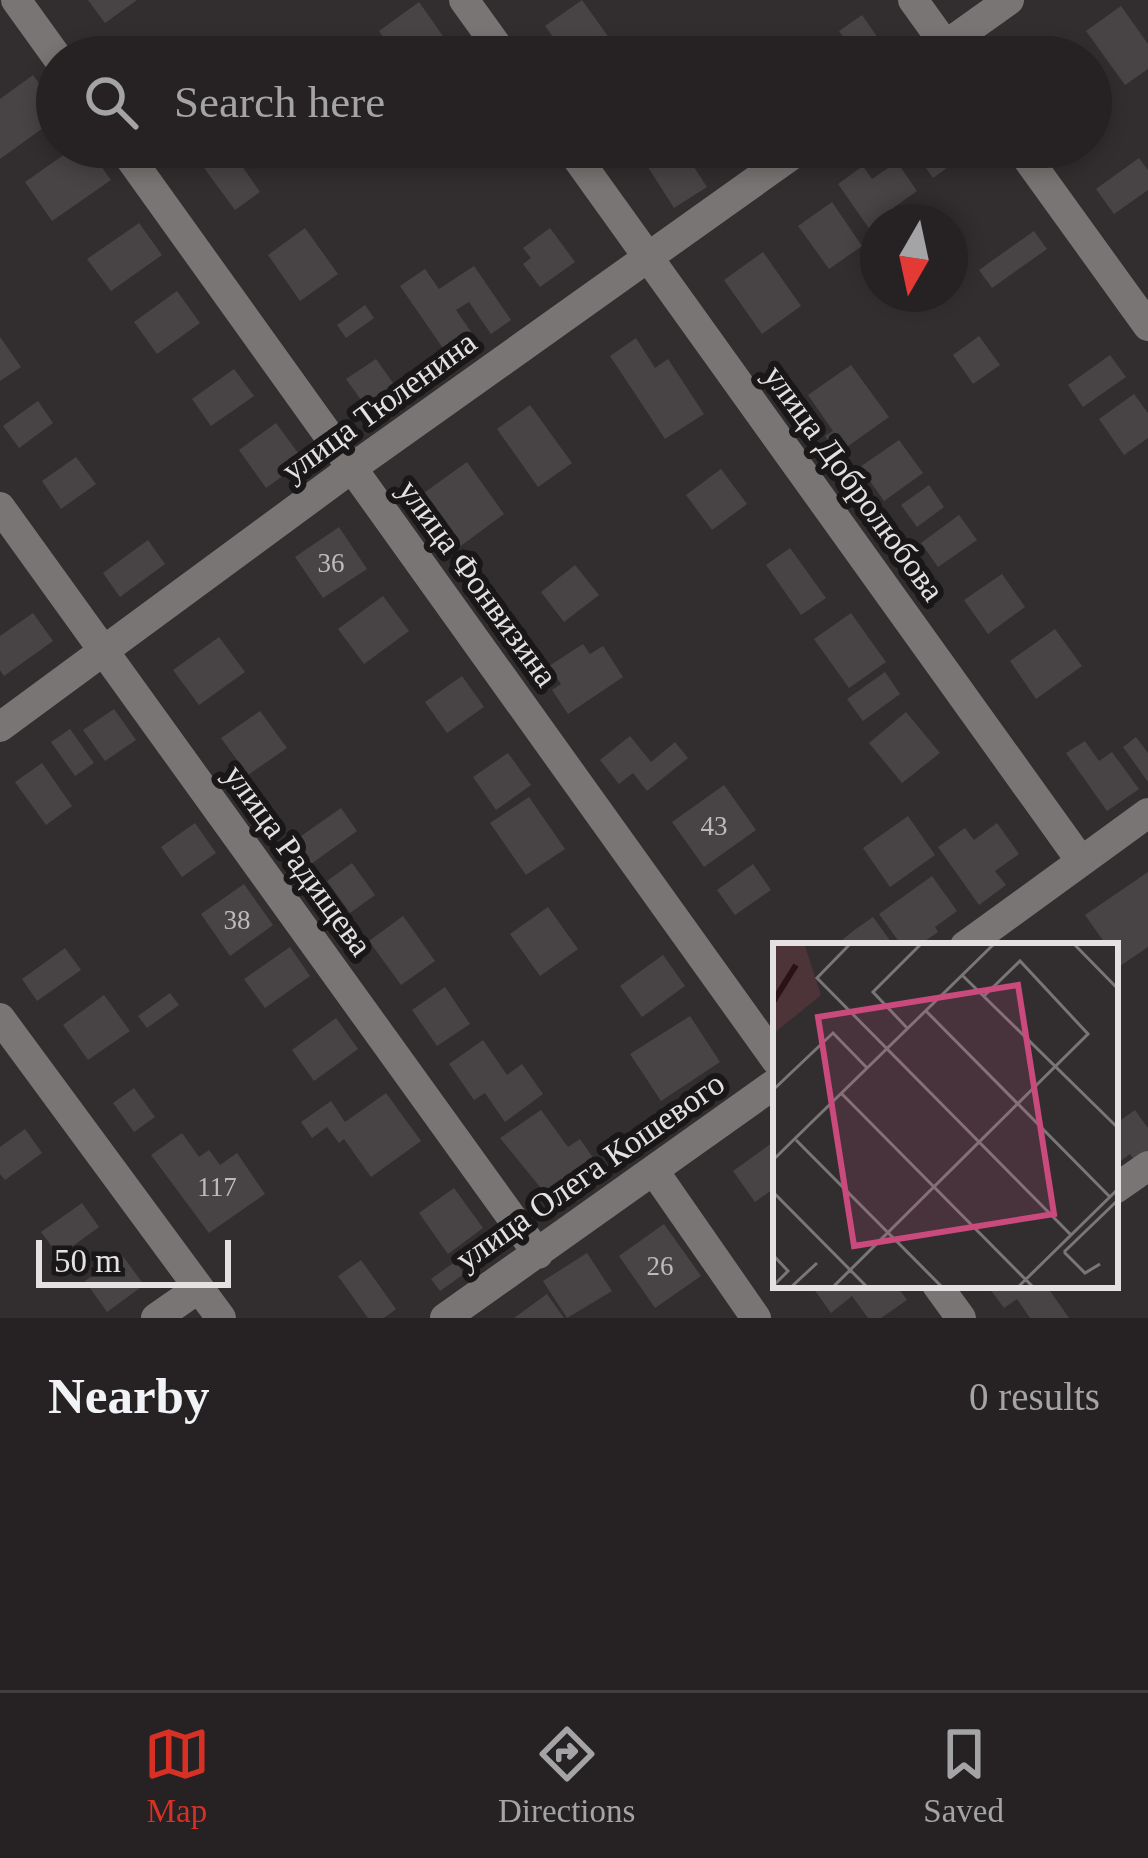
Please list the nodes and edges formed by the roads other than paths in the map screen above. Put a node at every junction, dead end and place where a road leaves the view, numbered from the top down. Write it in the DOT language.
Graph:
graph roads {
  1 [pos="16,0"];
  2 [pos="464,0"];
  3 [pos="914,0"];
  4 [pos="1009,0"];
  5 [pos="42,36"];
  6 [pos="490,36"];
  7 [pos="934,36"];
  8 [pos="964,36"];
  9 [pos="137,168"];
  10 [pos="584,168"];
  11 [pos="773,168"];
  12 [pos="1034,168"];
  13 [pos="648,257"];
  14 [pos="1148,326"];
  15 [pos="352,469"];
  16 [pos="0,507"];
  17 [pos="105,652"];
  18 [pos="0,728"];
  19 [pos="1148,813"];
  20 [pos="1081,861"];
  21 [pos="969,943"];
  22 [pos="0,1018"];
  23 [pos="773,1056"];
  24 [pos="773,1085"];
  25 [pos="1148,1166"];
  26 [pos="654,1171"];
  27 [pos="1118,1187"];
  28 [pos="538,1254"];
  29 [pos="199,1288"];
  30 [pos="939,1288"];
  31 [pos="156,1318"];
  32 [pos="221,1318"];
  33 [pos="445,1318"];
  34 [pos="756,1318"];
  35 [pos="961,1318"];
  1 -- 5 [label="street"];
  2 -- 6 [label="street"];
  3 -- 7 [label="street"];
  4 -- 8 [label="street"];
  9 -- 15 [label="street, улица Фонвизина"];
  10 -- 13 [label="street, улица Добролюбова"];
  11 -- 13 [label="street, улица Тюленина"];
  12 -- 14 [label="street"];
  13 -- 15 [label="street, улица Тюленина"];
  13 -- 20 [label="street, улица Добролюбова"];
  15 -- 17 [label="street, улица Тюленина"];
  15 -- 23 [label="street, улица Фонвизина"];
  16 -- 17 [label="street, улица Радищева"];
  17 -- 18 [label="street, улица Тюленина"];
  17 -- 28 [label="street, улица Радищева"];
  19 -- 20 [label="street"];
  20 -- 21 [label="street"];
  22 -- 29 [label="street"];
  24 -- 26 [label="street, улица Олега Кошевого"];
  25 -- 27 [label="street"];
  26 -- 28 [label="street, улица Олега Кошевого"];
  26 -- 34 [label="street"];
  28 -- 33 [label="street, улица Олега Кошевого"];
  29 -- 31 [label="street"];
  29 -- 32 [label="street"];
  30 -- 35 [label="street"];
}
